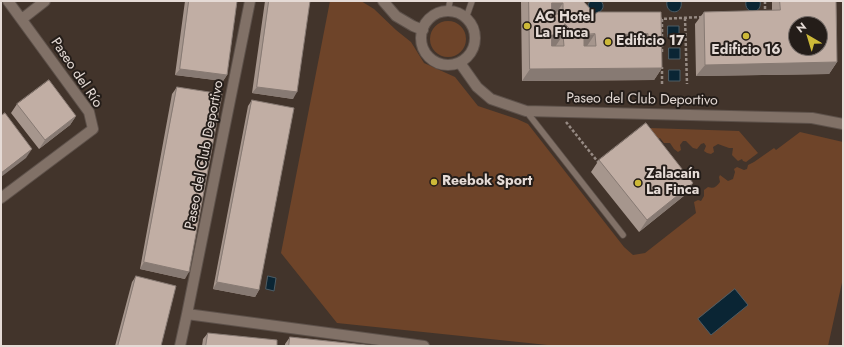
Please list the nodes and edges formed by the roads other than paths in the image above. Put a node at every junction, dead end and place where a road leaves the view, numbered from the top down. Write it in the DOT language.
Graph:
graph roads {
  1 [pos="8,1"];
  2 [pos="45,1"];
  3 [pos="250,1"];
  4 [pos="383,1"];
  5 [pos="450,1"];
  6 [pos="472,1"];
  7 [pos="448,11"];
  8 [pos="466,18"];
  9 [pos="22,19"];
  10 [pos="422,30"];
  11 [pos="460,63"];
  12 [pos="526,111"];
  13 [pos="843,124"];
  14 [pos="1,198"];
  15 [pos="623,235"];
  16 [pos="187,314"];
  17 [pos="180,346"];
  18 [pos="424,346"];
  1 -- 9 [label="street, Paseo del Río"];
  2 -- 9 [label="street"];
  3 -- 16 [label="street, Paseo del Club Deportivo"];
  4 -- 10 [label="street"];
  5 -- 7 [label="lane"];
  6 -- 8 [label="lane"];
  7 -- 8 [label="street"];
  7 -- 10 [label="street"];
  8 -- 11 [label="street"];
  9 -- 14 [label="street, Paseo del Río"];
  10 -- 11 [label="street"];
  11 -- 12 [label="street, Paseo del Club Deportivo"];
  12 -- 13 [label="street, Paseo del Club Deportivo"];
  12 -- 15 [label="lane"];
  16 -- 17 [label="street, Paseo del Club Deportivo"];
  16 -- 18 [label="street"];
}
